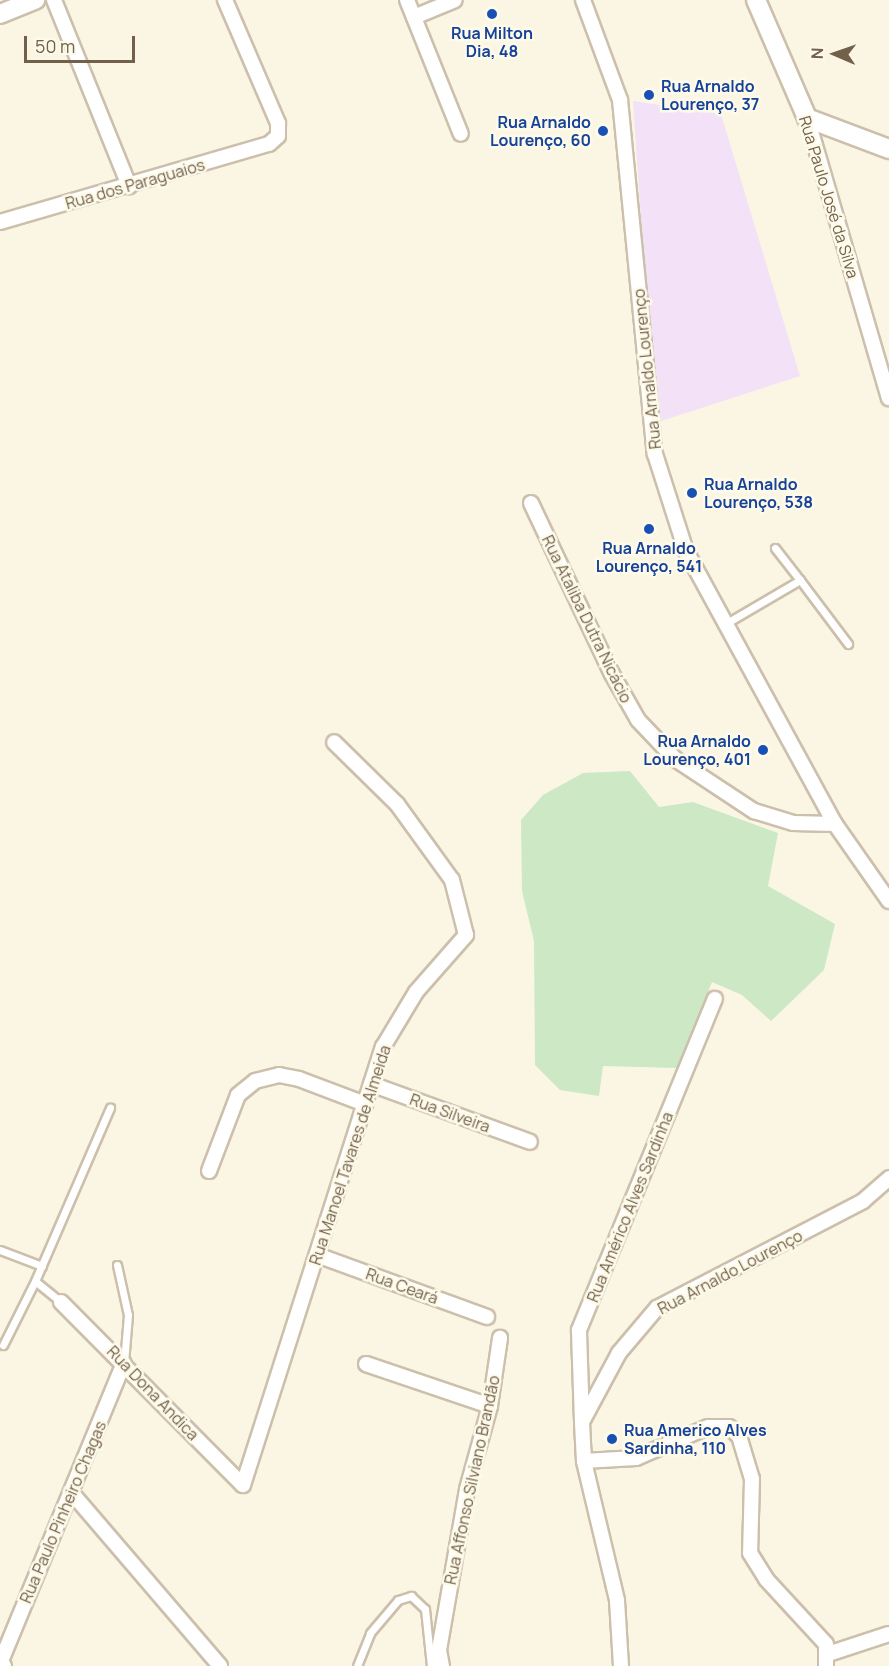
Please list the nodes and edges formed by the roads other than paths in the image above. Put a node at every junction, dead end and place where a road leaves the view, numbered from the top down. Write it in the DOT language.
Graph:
graph roads {
  1 [pos="35,0"];
  2 [pos="54,0"];
  3 [pos="225,0"];
  4 [pos="407,0"];
  5 [pos="455,0"];
  6 [pos="583,0"];
  7 [pos="756,0"];
  8 [pos="0,14"];
  9 [pos="414,17"];
  10 [pos="807,118"];
  11 [pos="461,134"];
  12 [pos="889,149"];
  13 [pos="129,186"];
  14 [pos="0,222"];
  15 [pos="889,398"];
  16 [pos="531,503"];
  17 [pos="775,548"];
  18 [pos="800,580"];
  19 [pos="726,624"];
  20 [pos="848,644"];
  21 [pos="334,742"];
  22 [pos="835,824"];
  23 [pos="889,901"];
  24 [pos="715,999"];
  25 [pos="371,1084"];
  26 [pos="365,1104"];
  27 [pos="110,1108"];
  28 [pos="530,1142"];
  29 [pos="209,1171"];
  30 [pos="889,1179"];
  31 [pos="0,1250"];
  32 [pos="316,1255"];
  33 [pos="117,1265"];
  34 [pos="42,1266"];
  35 [pos="35,1281"];
  36 [pos="61,1302"];
  37 [pos="487,1317"];
  38 [pos="500,1338"];
  39 [pos="3,1345"];
  40 [pos="124,1363"];
  41 [pos="366,1364"];
  42 [pos="490,1406"];
  43 [pos="582,1422"];
  44 [pos="584,1461"];
  45 [pos="243,1485"];
  46 [pos="71,1492"];
  47 [pos="889,1634"];
  48 [pos="827,1660"];
  49 [pos="1,1661"];
  50 [pos="4,1666"];
  51 [pos="220,1666"];
  52 [pos="357,1666"];
  53 [pos="430,1666"];
  54 [pos="442,1666"];
  55 [pos="621,1666"];
  1 -- 8 [label="street"];
  2 -- 13 [label="street"];
  3 -- 13 [label="street, Rua dos Paraguaios"];
  4 -- 9 [label="street"];
  5 -- 9 [label="street"];
  6 -- 19 [label="street, Rua Arnaldo Lourenço"];
  7 -- 10 [label="street, Rua Paulo José da Silva"];
  9 -- 11 [label="street"];
  10 -- 12 [label="street"];
  10 -- 15 [label="street, Rua Paulo José da Silva"];
  13 -- 14 [label="street, Rua dos Paraguaios"];
  16 -- 22 [label="street, Rua Ataliba Dutra Nicácio"];
  17 -- 18 [label="lane"];
  18 -- 19 [label="lane"];
  18 -- 20 [label="lane"];
  19 -- 22 [label="street, Rua Arnaldo Lourenço"];
  21 -- 25 [label="street, Rua Manoel Tavares de Almeida"];
  22 -- 23 [label="street, Rua Arnaldo Lourenço"];
  24 -- 43 [label="street, Rua Américo Alves Sardinha"];
  25 -- 26 [label="street, Rua Manoel Tavares de Almeida"];
  25 -- 28 [label="street, Rua Silveira"];
  26 -- 29 [label="street"];
  26 -- 32 [label="street, Rua Manoel Tavares de Almeida"];
  27 -- 34 [label="lane"];
  30 -- 43 [label="street, Rua Arnaldo Lourenço"];
  31 -- 34 [label="lane"];
  32 -- 37 [label="street, Rua Ceará"];
  32 -- 45 [label="street, Rua Manoel Tavares de Almeida"];
  33 -- 40 [label="lane"];
  34 -- 35 [label="lane"];
  35 -- 36 [label="lane"];
  35 -- 39 [label="lane"];
  36 -- 40 [label="street, Rua Dona Andica"];
  38 -- 42 [label="street, Rua Affonso Silviano Brandão"];
  40 -- 45 [label="street, Rua Dona Andica"];
  40 -- 46 [label="street, Rua Paulo Pinheiro Chagas"];
  41 -- 42 [label="street"];
  42 -- 54 [label="street, Rua Affonso Silviano Brandão"];
  43 -- 44 [label="street"];
  44 -- 48 [label="street"];
  44 -- 55 [label="street"];
  46 -- 49 [label="street, Rua Paulo Pinheiro Chagas"];
  46 -- 51 [label="street"];
  47 -- 48 [label="street"];
  49 -- 50 [label="street"];
  52 -- 53 [label="lane"];
}
